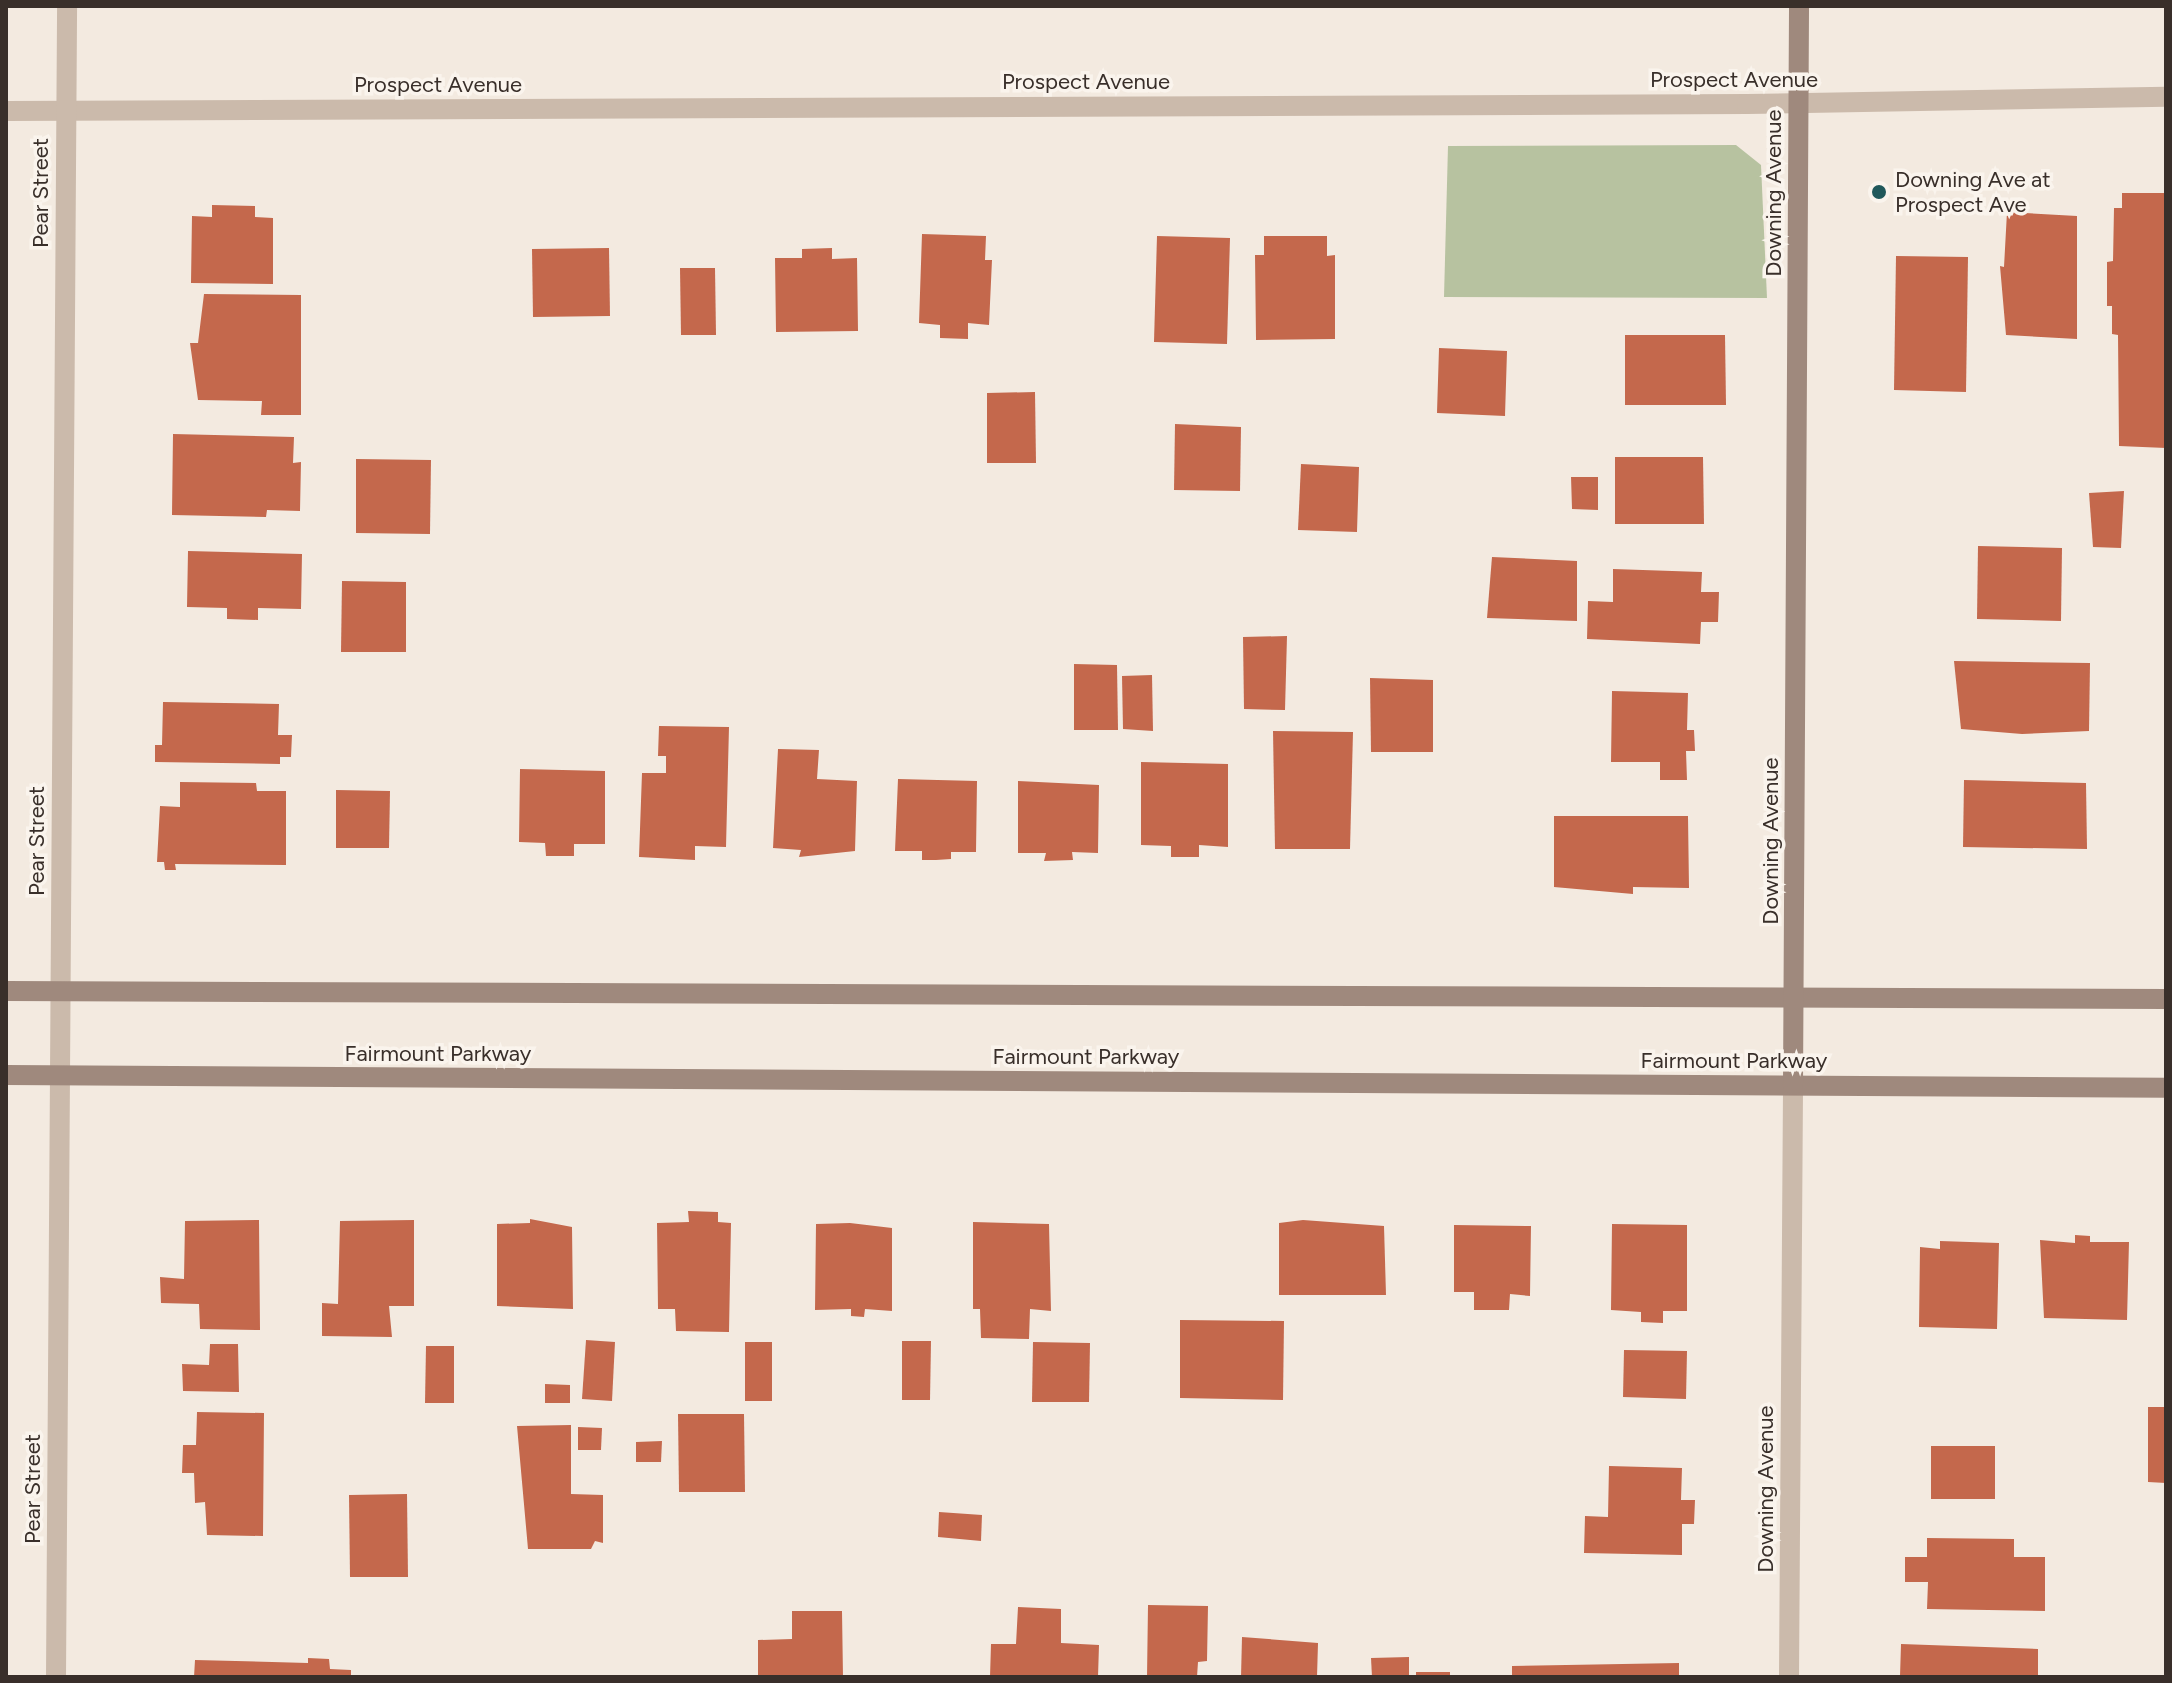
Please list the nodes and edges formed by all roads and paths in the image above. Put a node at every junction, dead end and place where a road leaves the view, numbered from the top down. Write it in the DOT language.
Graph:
graph roads {
  1 [pos="67,6"];
  2 [pos="1799,6"];
  3 [pos="2166,97"];
  4 [pos="1799,104"];
  5 [pos="66,110"];
  6 [pos="6,111"];
  7 [pos="6,991"];
  8 [pos="60,992"];
  9 [pos="1794,996"];
  10 [pos="2166,999"];
  11 [pos="6,1075"];
  12 [pos="60,1076"];
  13 [pos="1793,1085"];
  14 [pos="2166,1088"];
  15 [pos="56,1677"];
  16 [pos="1789,1677"];
  1 -- 5 [label="street, Pear Street"];
  2 -- 4 [label="street, Downing Avenue"];
  3 -- 4 [label="street, Prospect Avenue"];
  4 -- 5 [label="street, Prospect Avenue"];
  4 -- 9 [label="street, Downing Avenue"];
  5 -- 6 [label="street, Prospect Avenue"];
  5 -- 8 [label="street, Pear Street"];
  7 -- 8 [label="street"];
  8 -- 9 [label="street"];
  8 -- 12 [label="street, Pear Street"];
  9 -- 10 [label="street"];
  9 -- 13 [label="street, Downing Avenue"];
  11 -- 12 [label="street, Fairmount Parkway"];
  12 -- 13 [label="street, Fairmount Parkway"];
  12 -- 15 [label="street, Pear Street"];
  13 -- 14 [label="street, Fairmount Parkway"];
  13 -- 16 [label="street, Downing Avenue"];
}
